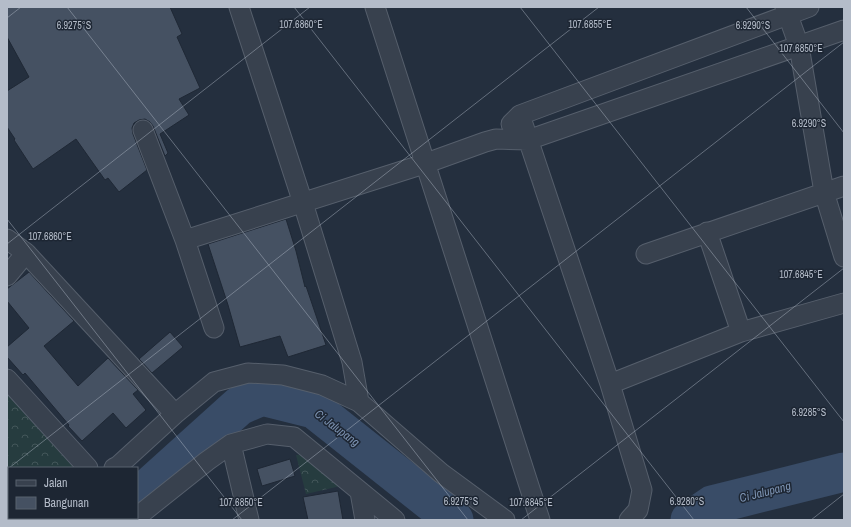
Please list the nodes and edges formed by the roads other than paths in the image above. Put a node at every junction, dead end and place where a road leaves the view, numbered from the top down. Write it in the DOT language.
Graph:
graph roads {
  1 [pos="239,7"];
  2 [pos="375,7"];
  3 [pos="809,7"];
  4 [pos="786,11"];
  5 [pos="844,30"];
  6 [pos="799,46"];
  7 [pos="520,115"];
  8 [pos="143,130"];
  9 [pos="496,139"];
  10 [pos="528,140"];
  11 [pos="424,164"];
  12 [pos="844,186"];
  13 [pos="824,192"];
  14 [pos="303,203"];
  15 [pos="708,232"];
  16 [pos="7,239"];
  17 [pos="185,240"];
  18 [pos="26,253"];
  19 [pos="646,254"];
  20 [pos="844,257"];
  21 [pos="7,276"];
  22 [pos="844,303"];
  23 [pos="214,328"];
  24 [pos="741,332"];
  25 [pos="7,379"];
  26 [pos="610,384"];
  27 [pos="359,402"];
  28 [pos="175,414"];
  29 [pos="231,444"];
  30 [pos="87,467"];
  31 [pos="116,467"];
  32 [pos="360,492"];
  33 [pos="138,518"];
  34 [pos="249,520"];
  35 [pos="365,520"];
  36 [pos="395,520"];
  37 [pos="505,520"];
  38 [pos="540,520"];
  39 [pos="629,520"];
  1 -- 14 [label="street"];
  2 -- 11 [label="street"];
  3 -- 4 [label="street"];
  4 -- 6 [label="street"];
  4 -- 7 [label="street"];
  5 -- 6 [label="street"];
  6 -- 10 [label="street"];
  6 -- 13 [label="street"];
  7 -- 9 [label="street"];
  7 -- 10 [label="street"];
  8 -- 17 [label="street"];
  9 -- 10 [label="street"];
  9 -- 11 [label="street"];
  10 -- 26 [label="street"];
  11 -- 14 [label="street"];
  11 -- 38 [label="street"];
  12 -- 13 [label="street"];
  13 -- 15 [label="street"];
  13 -- 20 [label="street"];
  14 -- 17 [label="street"];
  14 -- 27 [label="street"];
  15 -- 19 [label="street"];
  15 -- 24 [label="street"];
  16 -- 18 [label="street"];
  17 -- 23 [label="street"];
  18 -- 21 [label="street"];
  18 -- 28 [label="street"];
  22 -- 24 [label="street"];
  24 -- 26 [label="street"];
  25 -- 30 [label="street"];
  26 -- 39 [label="street"];
  27 -- 28 [label="street"];
  27 -- 37 [label="street"];
  28 -- 31 [label="street"];
  29 -- 32 [label="street"];
  29 -- 33 [label="street"];
  29 -- 34 [label="street"];
  32 -- 35 [label="street"];
  32 -- 36 [label="street"];
}
